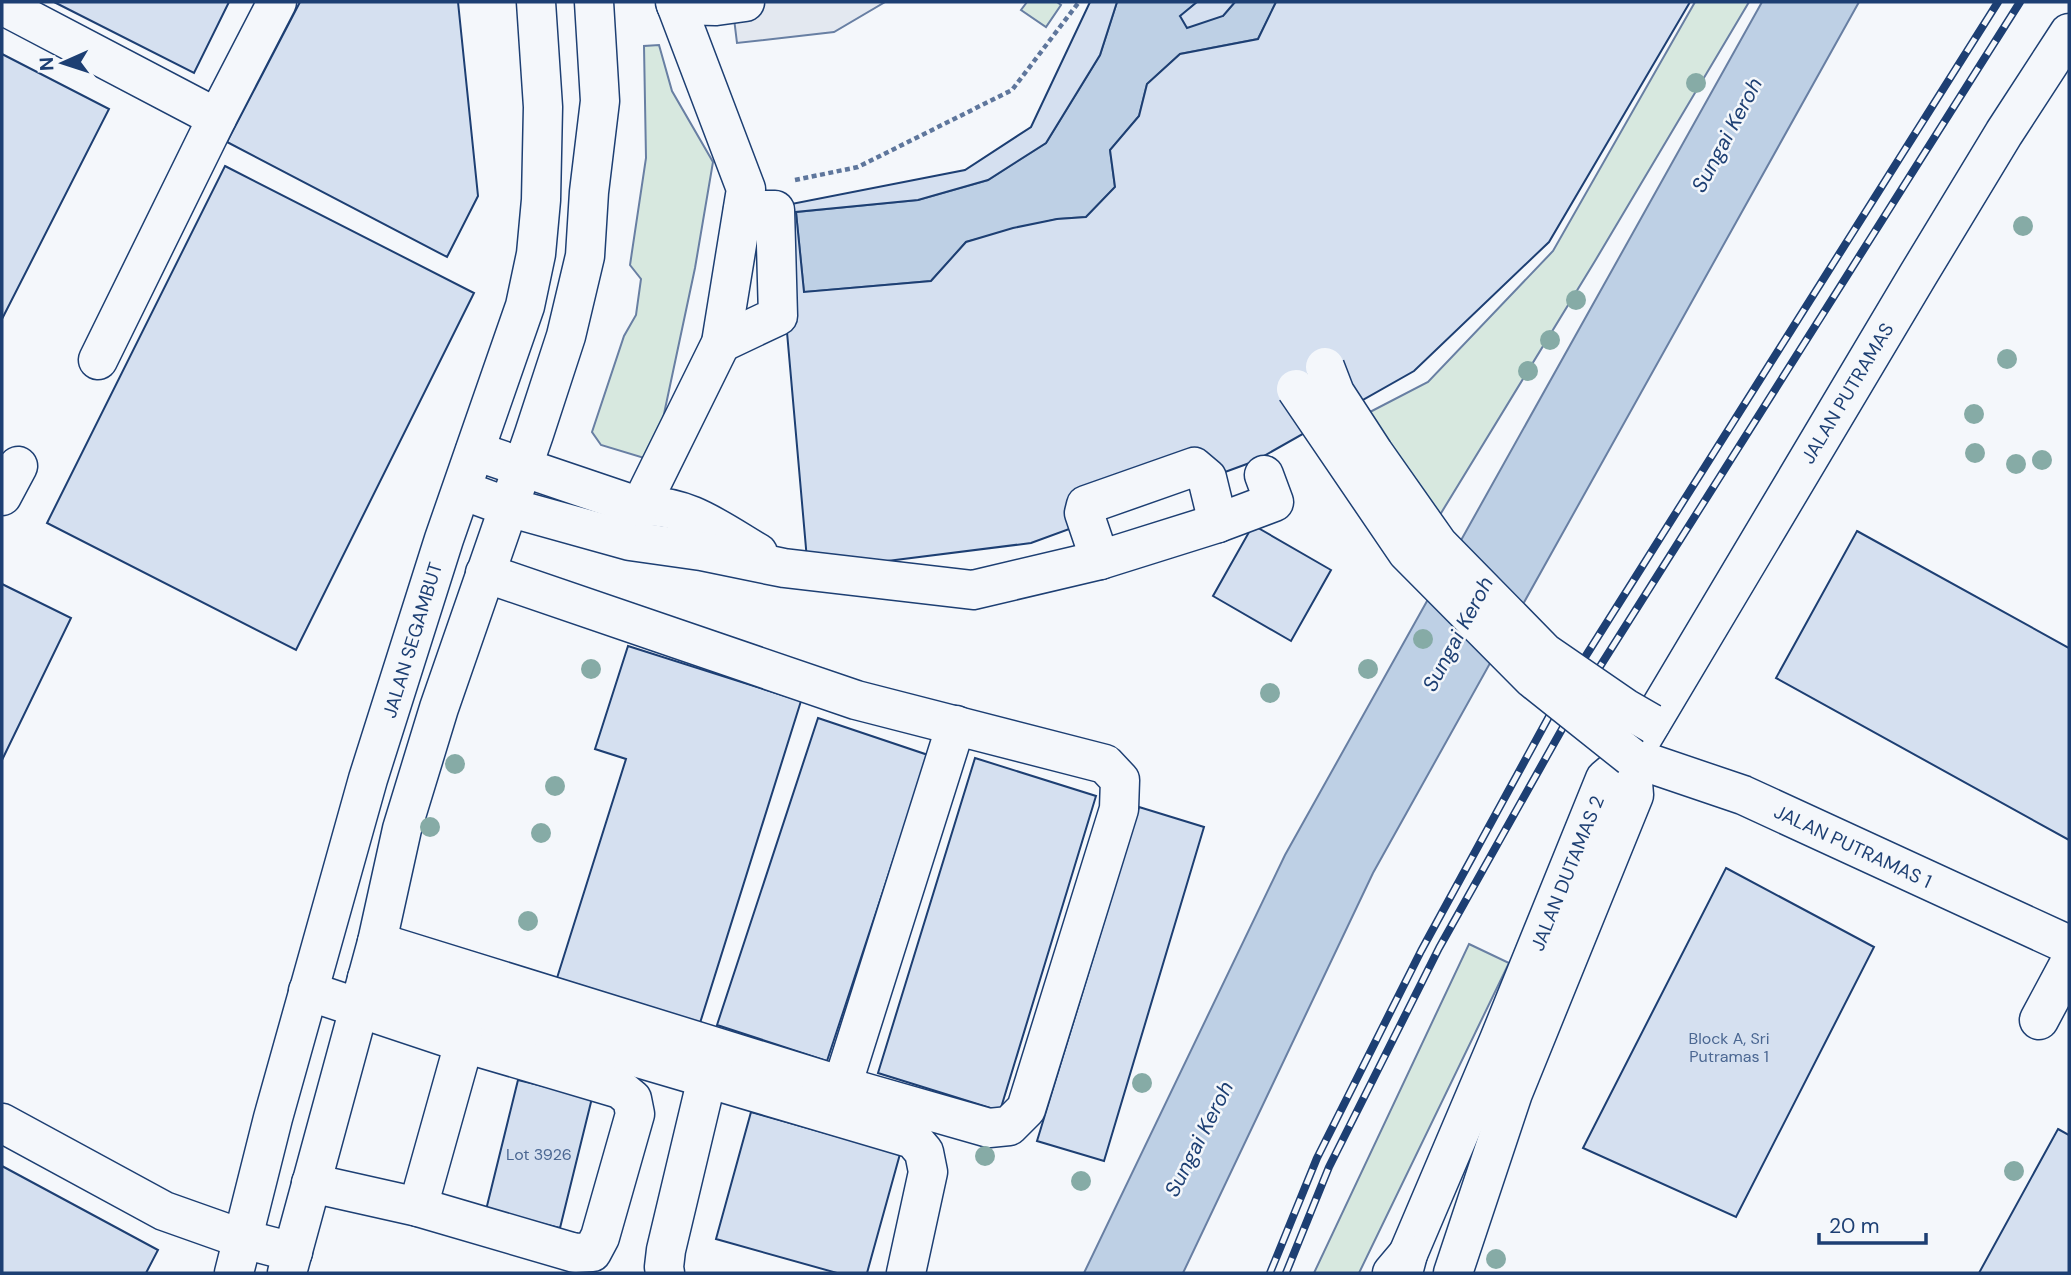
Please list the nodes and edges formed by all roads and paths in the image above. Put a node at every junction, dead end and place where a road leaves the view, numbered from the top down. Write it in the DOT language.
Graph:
graph roads {
  1 [pos="277,2"];
  2 [pos="536,2"];
  3 [pos="575,2"];
  4 [pos="594,2"];
  5 [pos="745,2"];
  6 [pos="1075,3"];
  7 [pos="676,4"];
  8 [pos="2,5"];
  9 [pos="2069,33"];
  10 [pos="217,118"];
  11 [pos="589,192"];
  12 [pos="745,200"];
  13 [pos="722,343"];
  14 [pos="98,360"];
  15 [pos="1310,378"];
  16 [pos="475,451"];
  17 [pos="1361,459"];
  18 [pos="522,468"];
  19 [pos="1264,475"];
  20 [pos="461,490"];
  21 [pos="508,507"];
  22 [pos="640,507"];
  23 [pos="1217,523"];
  24 [pos="1100,560"];
  25 [pos="784,568"];
  26 [pos="485,573"];
  27 [pos="1651,723"];
  28 [pos="956,725"];
  29 [pos="1631,757"];
  30 [pos="377,942"];
  31 [pos="2069,945"];
  32 [pos="2069,964"];
  33 [pos="308,991"];
  34 [pos="363,993"];
  35 [pos="2039,1020"];
  36 [pos="464,1043"];
  37 [pos="707,1078"];
  38 [pos="842,1086"];
  39 [pos="2,1123"];
  40 [pos="311,1183"];
  41 [pos="418,1207"];
  42 [pos="239,1256"];
  43 [pos="290,1262"];
  44 [pos="1401,1267"];
  45 [pos="665,1273"];
  46 [pos="906,1273"];
  47 [pos="1453,1273"];
  1 -- 10 [label="street"];
  2 -- 16 [label="street, JALAN SEGAMBUT"];
  3 -- 11 [label="street"];
  4 -- 11 [label="street"];
  5 -- 7 [label="street"];
  6 -- 12 [label="path"];
  7 -- 12 [label="street"];
  8 -- 10 [label="street"];
  9 -- 27 [label="street, JALAN PUTRAMAS"];
  10 -- 14 [label="street"];
  11 -- 18 [label="street"];
  12 -- 13 [label="street"];
  12 -- 13 [label="street"];
  13 -- 22 [label="street"];
  15 -- 17 [label="street, bridge"];
  16 -- 18 [label="street"];
  16 -- 20 [label="street, JALAN SEGAMBUT"];
  17 -- 27 [label="street, bridge"];
  17 -- 29 [label="street, JALAN PUTRAMAS 1, bridge"];
  18 -- 21 [label="street"];
  18 -- 22 [label="street"];
  19 -- 23 [label="street"];
  20 -- 21 [label="street"];
  20 -- 33 [label="street, JALAN SEGAMBUT"];
  21 -- 25 [label="street"];
  21 -- 26 [label="street"];
  22 -- 25 [label="street"];
  23 -- 24 [label="street"];
  23 -- 24 [label="street"];
  24 -- 25 [label="street"];
  26 -- 28 [label="street"];
  26 -- 30 [label="street"];
  27 -- 29 [label="street, JALAN PUTRAMAS"];
  28 -- 38 [label="street"];
  28 -- 38 [label="street"];
  29 -- 31 [label="street, JALAN PUTRAMAS 1"];
  29 -- 44 [label="street, JALAN DUTAMAS 2"];
  29 -- 47 [label="street, JALAN DUTAMAS 2"];
  30 -- 34 [label="street"];
  30 -- 38 [label="street"];
  32 -- 35 [label="street"];
  33 -- 34 [label="street"];
  33 -- 42 [label="street, JALAN SEGAMBUT"];
  34 -- 36 [label="street"];
  34 -- 37 [label="street"];
  34 -- 40 [label="street"];
  36 -- 41 [label="street"];
  36 -- 41 [label="street"];
  37 -- 45 [label="street"];
  37 -- 46 [label="street"];
  39 -- 42 [label="street"];
  40 -- 41 [label="street"];
  40 -- 43 [label="street"];
  42 -- 43 [label="street"];
}
